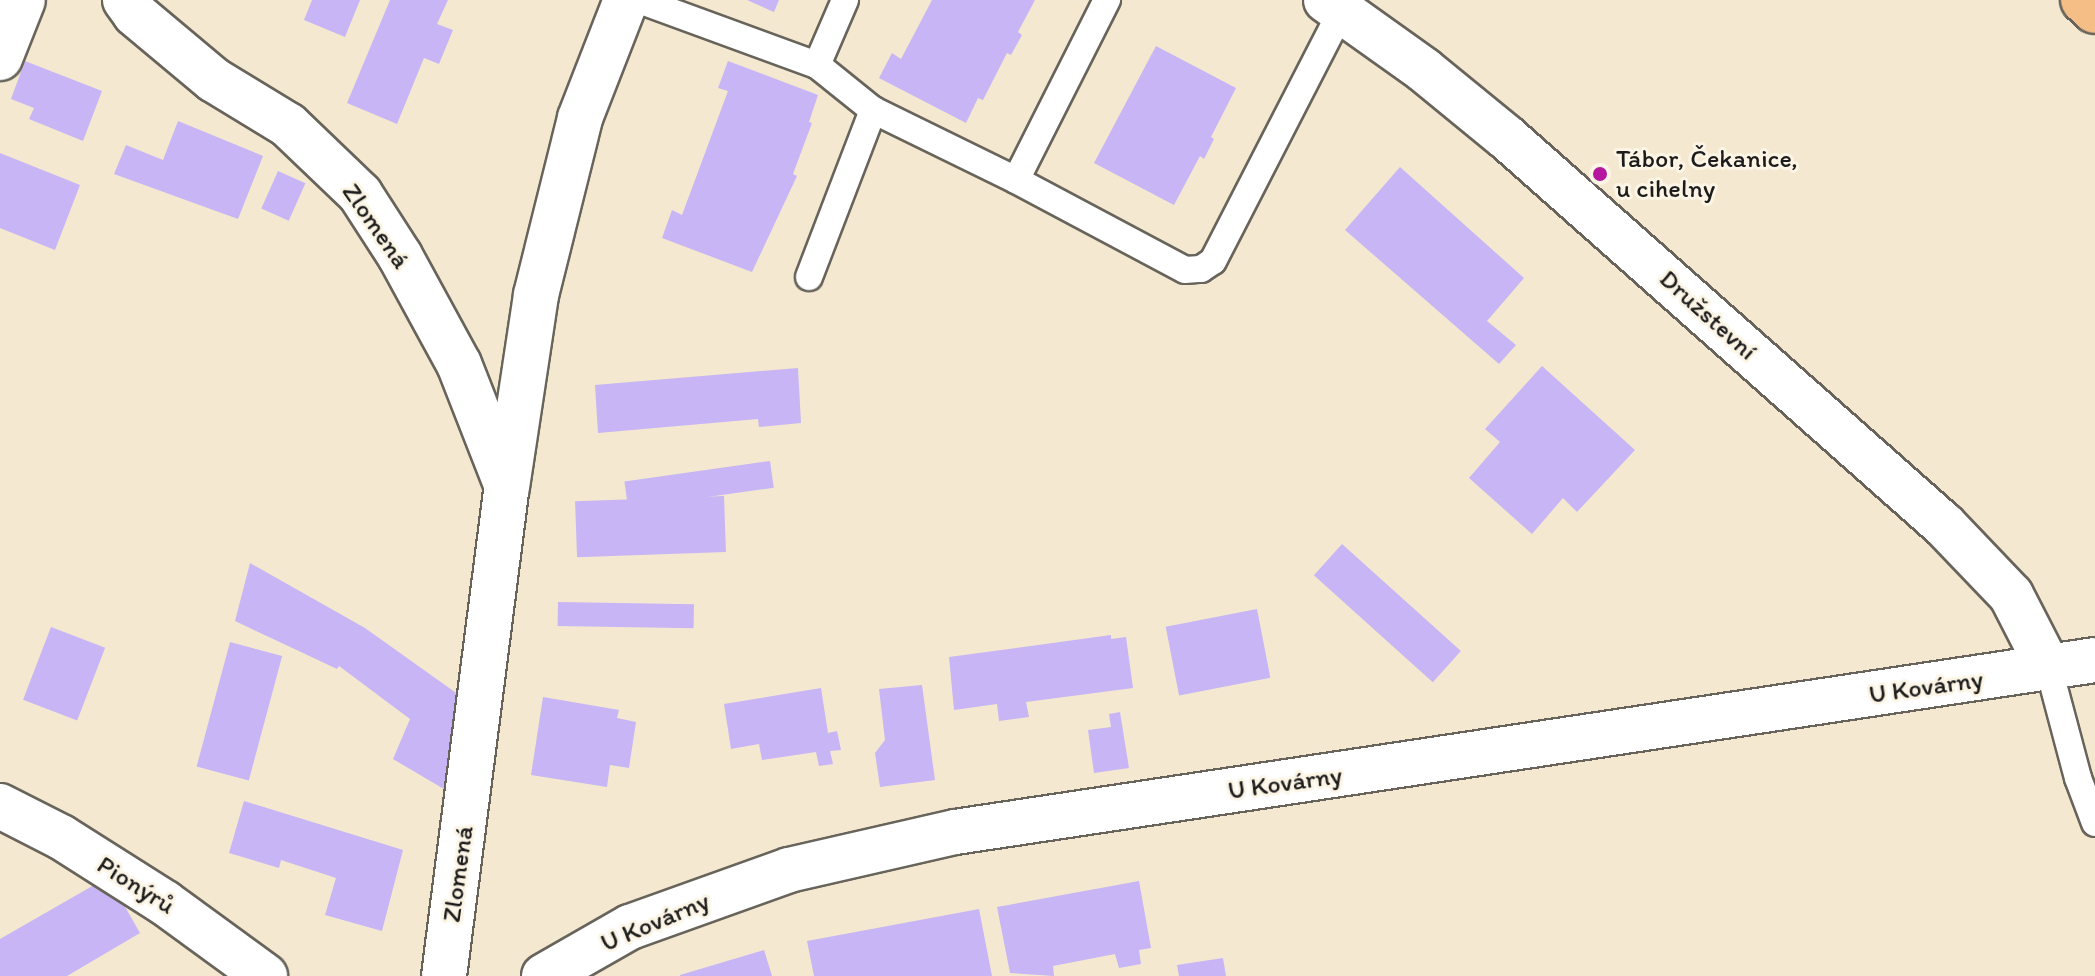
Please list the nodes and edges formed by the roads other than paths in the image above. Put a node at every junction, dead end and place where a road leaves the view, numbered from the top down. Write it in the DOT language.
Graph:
graph roads {
  1 [pos="23,0"];
  2 [pos="125,0"];
  3 [pos="626,0"];
  4 [pos="639,0"];
  5 [pos="845,0"];
  6 [pos="1107,0"];
  7 [pos="2083,0"];
  8 [pos="1334,5"];
  9 [pos="2095,11"];
  10 [pos="0,58"];
  11 [pos="817,65"];
  12 [pos="873,110"];
  13 [pos="1016,180"];
  14 [pos="809,277"];
  15 [pos="507,487"];
  16 [pos="2095,660"];
  17 [pos="2049,669"];
  18 [pos="0,806"];
  19 [pos="2095,823"];
  20 [pos="265,976"];
  21 [pos="444,976"];
  22 [pos="544,976"];
  1 -- 10 [label="street"];
  2 -- 15 [label="street, Zlomená"];
  3 -- 15 [label="street, Zlomená"];
  4 -- 11 [label="lane"];
  5 -- 11 [label="lane"];
  6 -- 13 [label="lane"];
  7 -- 9 [label="main road"];
  8 -- 13 [label="lane"];
  8 -- 17 [label="street, Družstevní"];
  11 -- 12 [label="lane"];
  12 -- 13 [label="lane"];
  12 -- 14 [label="lane"];
  15 -- 21 [label="street, Zlomená"];
  16 -- 17 [label="street, U Kovárny"];
  17 -- 19 [label="lane"];
  17 -- 22 [label="street, U Kovárny"];
  18 -- 20 [label="street, Pionýrů"];
}
